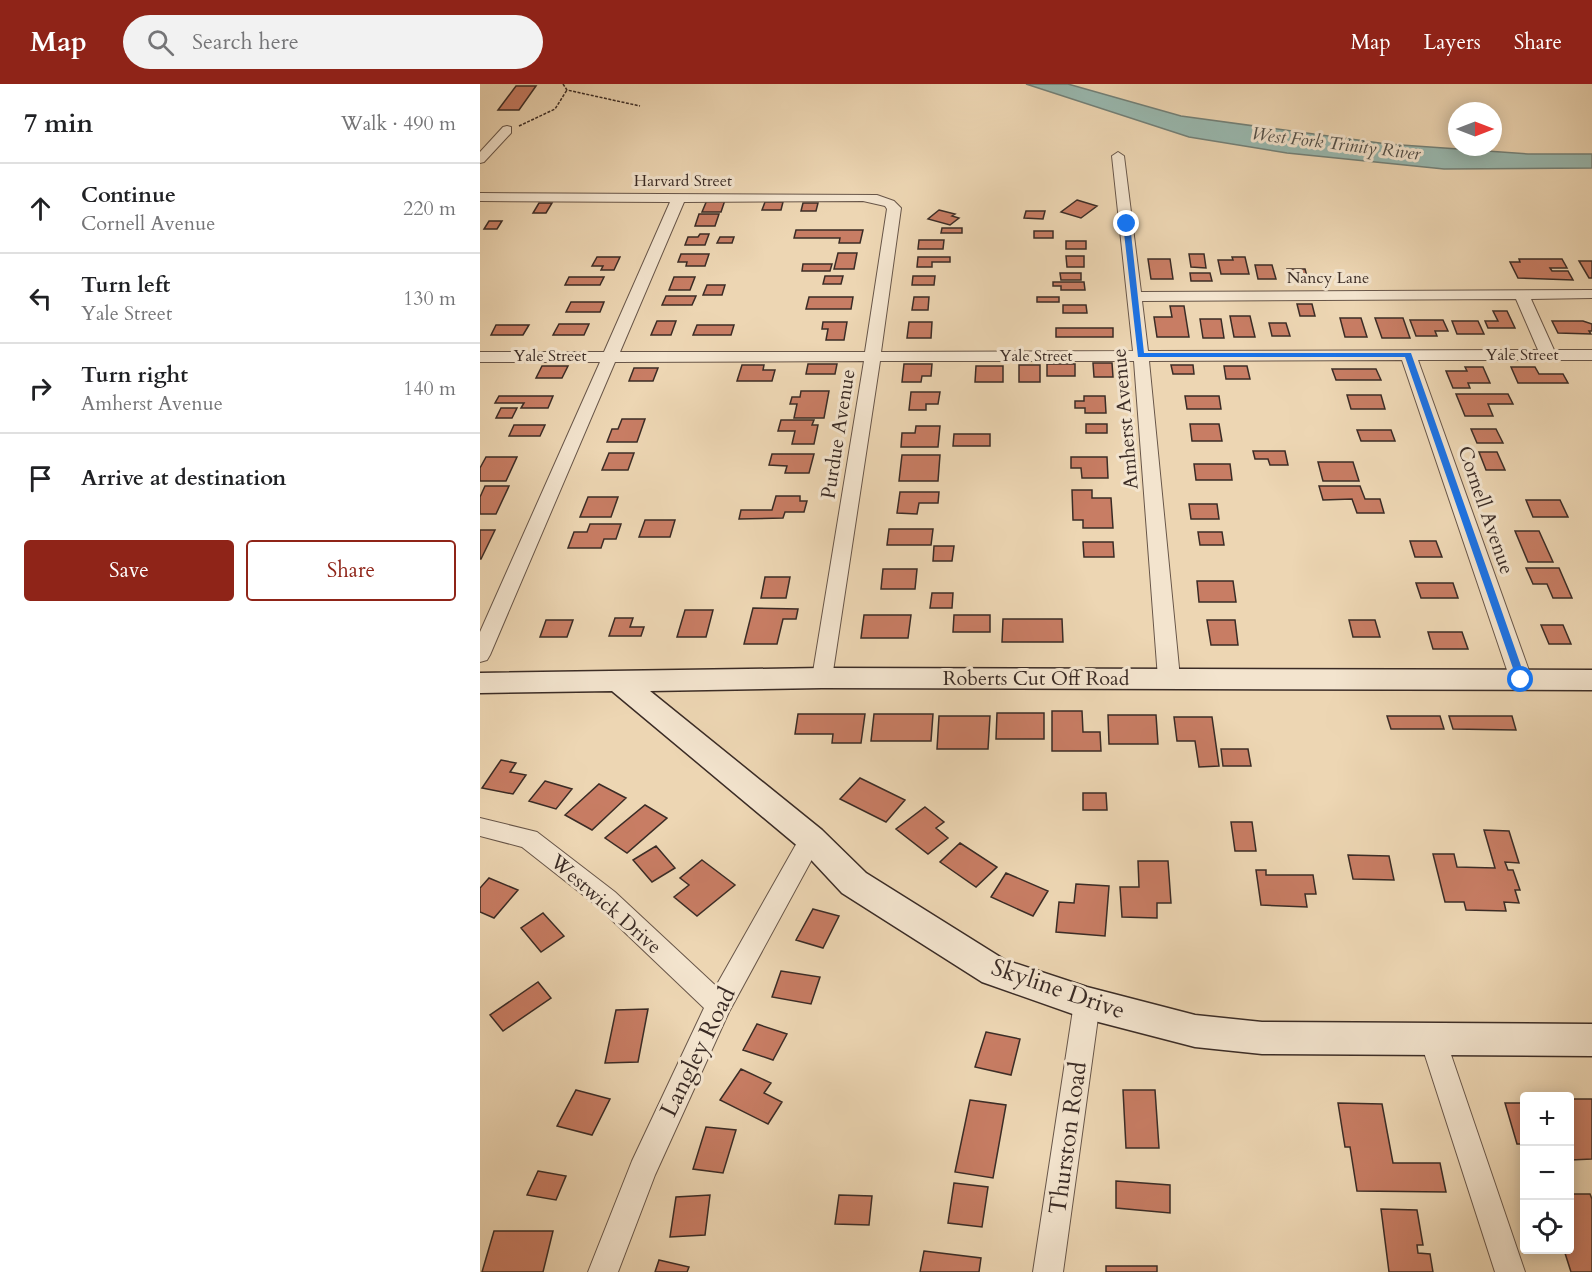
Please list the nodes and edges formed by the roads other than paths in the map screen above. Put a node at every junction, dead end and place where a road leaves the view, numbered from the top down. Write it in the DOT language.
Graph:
graph roads {
  1 [pos="507,130"];
  2 [pos="482,152"];
  3 [pos="1118,156"];
  4 [pos="480,197"];
  5 [pos="679,197"];
  6 [pos="885,201"];
  7 [pos="1592,294"];
  8 [pos="1522,295"];
  9 [pos="1134,297"];
  10 [pos="1141,355"];
  11 [pos="1408,355"];
  12 [pos="1548,355"];
  13 [pos="1592,355"];
  14 [pos="609,356"];
  15 [pos="872,356"];
  16 [pos="480,357"];
  17 [pos="480,655"];
  18 [pos="822,678"];
  19 [pos="1169,678"];
  20 [pos="1521,680"];
  21 [pos="1592,680"];
  22 [pos="620,682"];
  23 [pos="480,683"];
  24 [pos="480,826"];
  25 [pos="811,839"];
  26 [pos="1087,1003"];
  27 [pos="719,1005"];
  28 [pos="1433,1040"];
  29 [pos="1592,1040"];
  30 [pos="603,1272"];
  31 [pos="1048,1272"];
  32 [pos="1510,1272"];
  1 -- 2 [label="street"];
  3 -- 9 [label="street, Amherst Avenue"];
  4 -- 5 [label="street, Harvard Street"];
  5 -- 6 [label="street, Harvard Street"];
  5 -- 14 [label="street"];
  6 -- 15 [label="street, Purdue Avenue"];
  7 -- 8 [label="street, Nancy Lane"];
  8 -- 9 [label="street, Nancy Lane"];
  8 -- 12 [label="street"];
  9 -- 10 [label="street, Amherst Avenue"];
  10 -- 11 [label="street, Yale Street"];
  10 -- 15 [label="street, Yale Street"];
  10 -- 19 [label="street, Amherst Avenue"];
  11 -- 12 [label="street, Yale Street"];
  11 -- 20 [label="street, Cornell Avenue"];
  12 -- 13 [label="street, Yale Street"];
  14 -- 15 [label="street, Yale Street"];
  14 -- 16 [label="street, Yale Street"];
  14 -- 17 [label="street"];
  15 -- 18 [label="street, Purdue Avenue"];
  18 -- 19 [label="street, Roberts Cut Off Road"];
  18 -- 22 [label="street, Roberts Cut Off Road"];
  19 -- 20 [label="street, Roberts Cut Off Road"];
  20 -- 21 [label="street, Roberts Cut Off Road"];
  22 -- 23 [label="street, Roberts Cut Off Road"];
  22 -- 25 [label="street, Skyline Drive"];
  24 -- 27 [label="street, Westwick Drive"];
  25 -- 26 [label="street, Skyline Drive"];
  25 -- 27 [label="street, Langley Road"];
  26 -- 28 [label="street, Skyline Drive"];
  26 -- 31 [label="street, Thurston Road"];
  27 -- 30 [label="street, Langley Road"];
  28 -- 29 [label="street, Skyline Drive"];
  28 -- 32 [label="street"];
}
